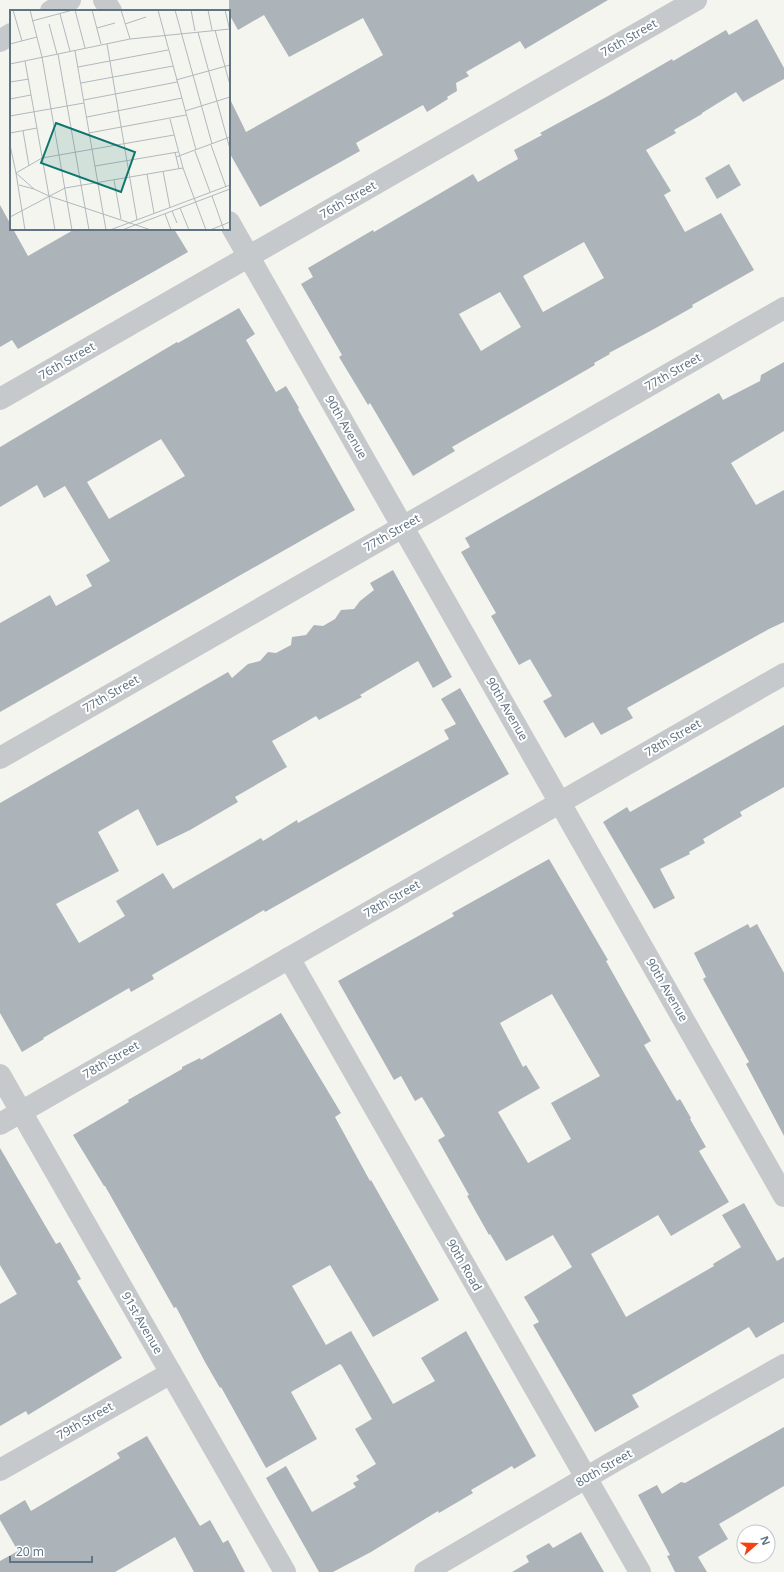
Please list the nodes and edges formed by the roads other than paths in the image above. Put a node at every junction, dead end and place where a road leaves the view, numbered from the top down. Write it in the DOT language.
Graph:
graph roads {
  1 [pos="70,0"];
  2 [pos="104,0"];
  3 [pos="696,0"];
  4 [pos="53,10"];
  5 [pos="110,10"];
  6 [pos="10,35"];
  7 [pos="0,41"];
  8 [pos="230,224"];
  9 [pos="248,256"];
  10 [pos="784,308"];
  11 [pos="0,399"];
  12 [pos="403,527"];
  13 [pos="784,674"];
  14 [pos="0,758"];
  15 [pos="560,802"];
  16 [pos="289,958"];
  17 [pos="0,1075"];
  18 [pos="21,1112"];
  19 [pos="0,1124"];
  20 [pos="784,1196"];
  21 [pos="784,1365"];
  22 [pos="171,1373"];
  23 [pos="0,1470"];
  24 [pos="587,1479"];
  25 [pos="285,1572"];
  26 [pos="425,1572"];
  27 [pos="640,1572"];
  1 -- 4 [label="street"];
  2 -- 5 [label="street"];
  3 -- 9 [label="street, 76th Street"];
  6 -- 7 [label="street"];
  8 -- 9 [label="street, 90th Avenue"];
  9 -- 11 [label="street, 76th Street"];
  9 -- 12 [label="street, 90th Avenue"];
  10 -- 12 [label="street, 77th Street"];
  12 -- 14 [label="street, 77th Street"];
  12 -- 15 [label="street, 90th Avenue"];
  13 -- 15 [label="street, 78th Street"];
  15 -- 16 [label="street, 78th Street"];
  15 -- 20 [label="street, 90th Avenue"];
  16 -- 18 [label="street, 78th Street"];
  16 -- 24 [label="street, 90th Road"];
  17 -- 18 [label="street, 91st Avenue"];
  18 -- 19 [label="street, 78th Street"];
  18 -- 22 [label="street, 91st Avenue"];
  21 -- 24 [label="street, 80th Street"];
  22 -- 23 [label="street, 79th Street"];
  22 -- 25 [label="street, 91st Avenue"];
  24 -- 26 [label="street, 80th Street"];
  24 -- 27 [label="street, 90th Road"];
}
